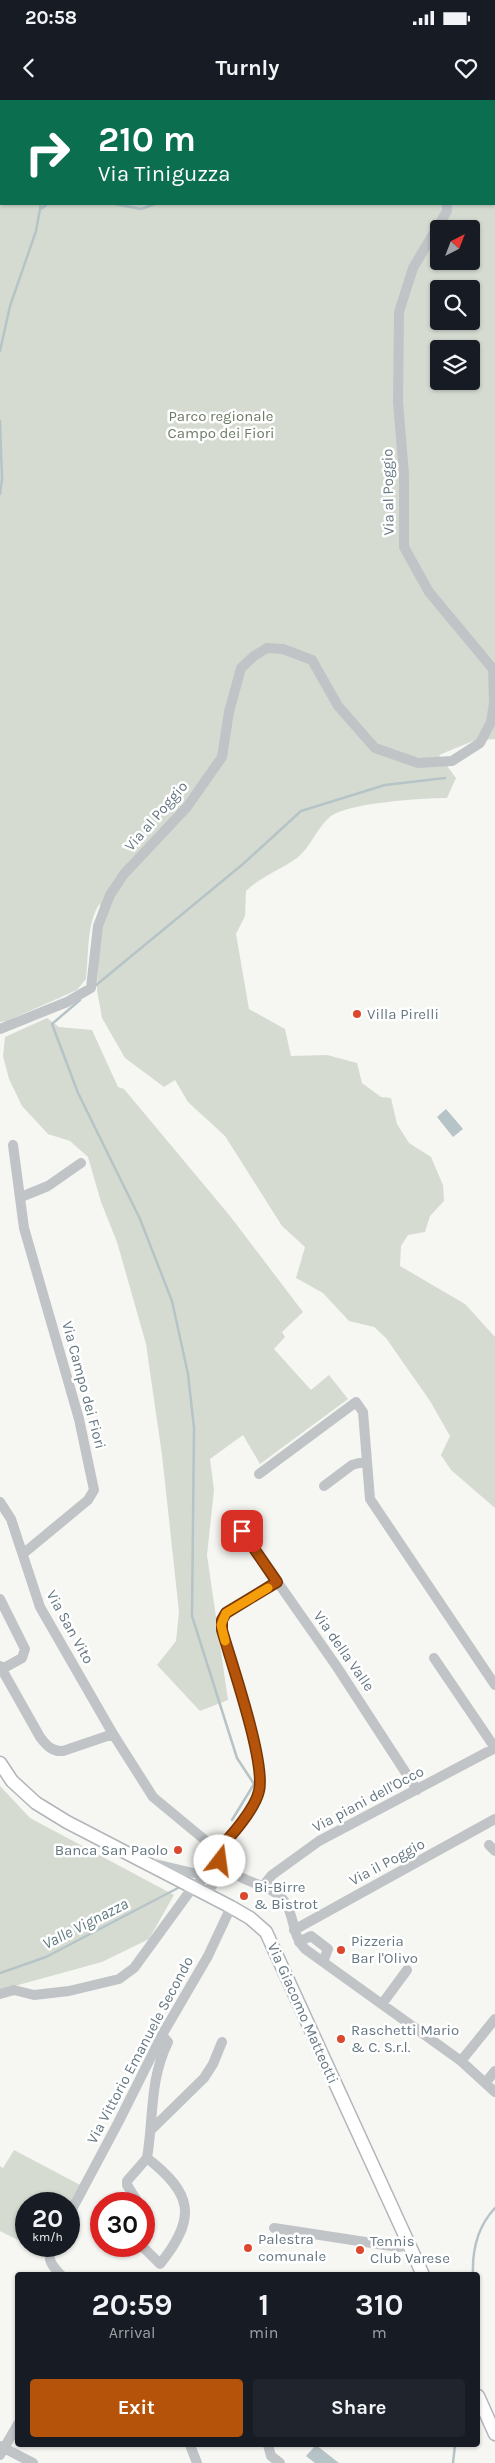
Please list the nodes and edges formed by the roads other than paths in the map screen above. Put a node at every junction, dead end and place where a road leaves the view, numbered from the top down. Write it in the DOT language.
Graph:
graph roads {
  1 [pos="447,205"];
  2 [pos="0,1029"];
  3 [pos="13,1144"];
  4 [pos="81,1163"];
  5 [pos="20,1197"];
  6 [pos="366,1461"];
  7 [pos="259,1474"];
  8 [pos="324,1486"];
  9 [pos="0,1502"];
  10 [pos="242,1531"];
  11 [pos="24,1553"];
  12 [pos="277,1582"];
  13 [pos="0,1599"];
  14 [pos="434,1658"];
  15 [pos="1,1667"];
  16 [pos="495,1685"];
  17 [pos="113,1734"];
  18 [pos="495,1748"];
  19 [pos="0,1763"];
  20 [pos="417,1790"];
  21 [pos="495,1819"];
  22 [pos="136,1858"];
  23 [pos="220,1862"];
  24 [pos="208,1873"];
  25 [pos="234,1874"];
  26 [pos="262,1886"];
  27 [pos="193,1887"];
  28 [pos="206,1894"];
  29 [pos="231,1907"];
  30 [pos="294,1930"];
  31 [pos="407,1970"];
  32 [pos="0,1994"];
  33 [pos="382,2004"];
  34 [pos="495,2019"];
  35 [pos="162,2035"];
  36 [pos="222,2042"];
  37 [pos="461,2061"];
  38 [pos="495,2071"];
  39 [pos="486,2082"];
  40 [pos="495,2092"];
  41 [pos="152,2129"];
  42 [pos="147,2158"];
  43 [pos="131,2192"];
  44 [pos="80,2193"];
  45 [pos="274,2228"];
  46 [pos="410,2245"];
  47 [pos="49,2257"];
  48 [pos="153,2257"];
  49 [pos="58,2272"];
  50 [pos="422,2272"];
  51 [pos="480,2400"];
  52 [pos="15,2429"];
  53 [pos="495,2434"];
  54 [pos="191,2447"];
  55 [pos="269,2447"];
  56 [pos="1,2450"];
  57 [pos="32,2463"];
  58 [pos="197,2463"];
  59 [pos="280,2463"];
  1 -- 2 [label="street, Via al Poggio"];
  3 -- 5 [label="street, Via Campo dei Fiori"];
  4 -- 5 [label="street"];
  5 -- 11 [label="street, Via Campo dei Fiori"];
  6 -- 7 [label="street"];
  6 -- 8 [label="street"];
  6 -- 16 [label="street"];
  9 -- 11 [label="street, Via San Vito"];
  10 -- 12 [label="street, Via della Valle"];
  11 -- 17 [label="street, Via San Vito"];
  12 -- 20 [label="street, Via della Valle"];
  12 -- 23 [label="street"];
  13 -- 15 [label="street"];
  14 -- 18 [label="street"];
  15 -- 17 [label="street"];
  17 -- 23 [label="street, Via San Vito"];
  18 -- 20 [label="street, Via piani dell'Occo"];
  19 -- 22 [label="main road, Via Giacomo Matteotti"];
  20 -- 26 [label="street, Via piani dell'Occo"];
  21 -- 30 [label="street, Via il Poggio"];
  22 -- 24 [label="street"];
  22 -- 27 [label="main road, Via Giacomo Matteotti"];
  23 -- 24 [label="street"];
  23 -- 25 [label="street"];
  23 -- 25 [label="street, Via San Vito"];
  23 -- 28 [label="street"];
  24 -- 27 [label="street"];
  25 -- 26 [label="street"];
  26 -- 30 [label="street"];
  27 -- 28 [label="main road, Via Giacomo Matteotti"];
  27 -- 32 [label="street"];
  28 -- 29 [label="main road, Via Giacomo Matteotti"];
  29 -- 35 [label="street, Via Vittorio Emanuele Secondo"];
  29 -- 46 [label="main road, Via Giacomo Matteotti"];
  30 -- 33 [label="street"];
  31 -- 33 [label="street"];
  33 -- 37 [label="street"];
  34 -- 37 [label="street"];
  35 -- 41 [label="street"];
  35 -- 44 [label="street, Via Vittorio Emanuele Secondo"];
  36 -- 41 [label="street"];
  37 -- 39 [label="street"];
  38 -- 39 [label="street"];
  39 -- 40 [label="street"];
  41 -- 42 [label="street"];
  42 -- 43 [label="street"];
  42 -- 48 [label="street"];
  45 -- 46 [label="street"];
  46 -- 50 [label="main road, Via Giacomo Matteotti"];
  47 -- 49 [label="street"];
  51 -- 53 [label="main road"];
  52 -- 56 [label="street"];
  54 -- 58 [label="street"];
  55 -- 59 [label="street"];
  56 -- 57 [label="street"];
}
